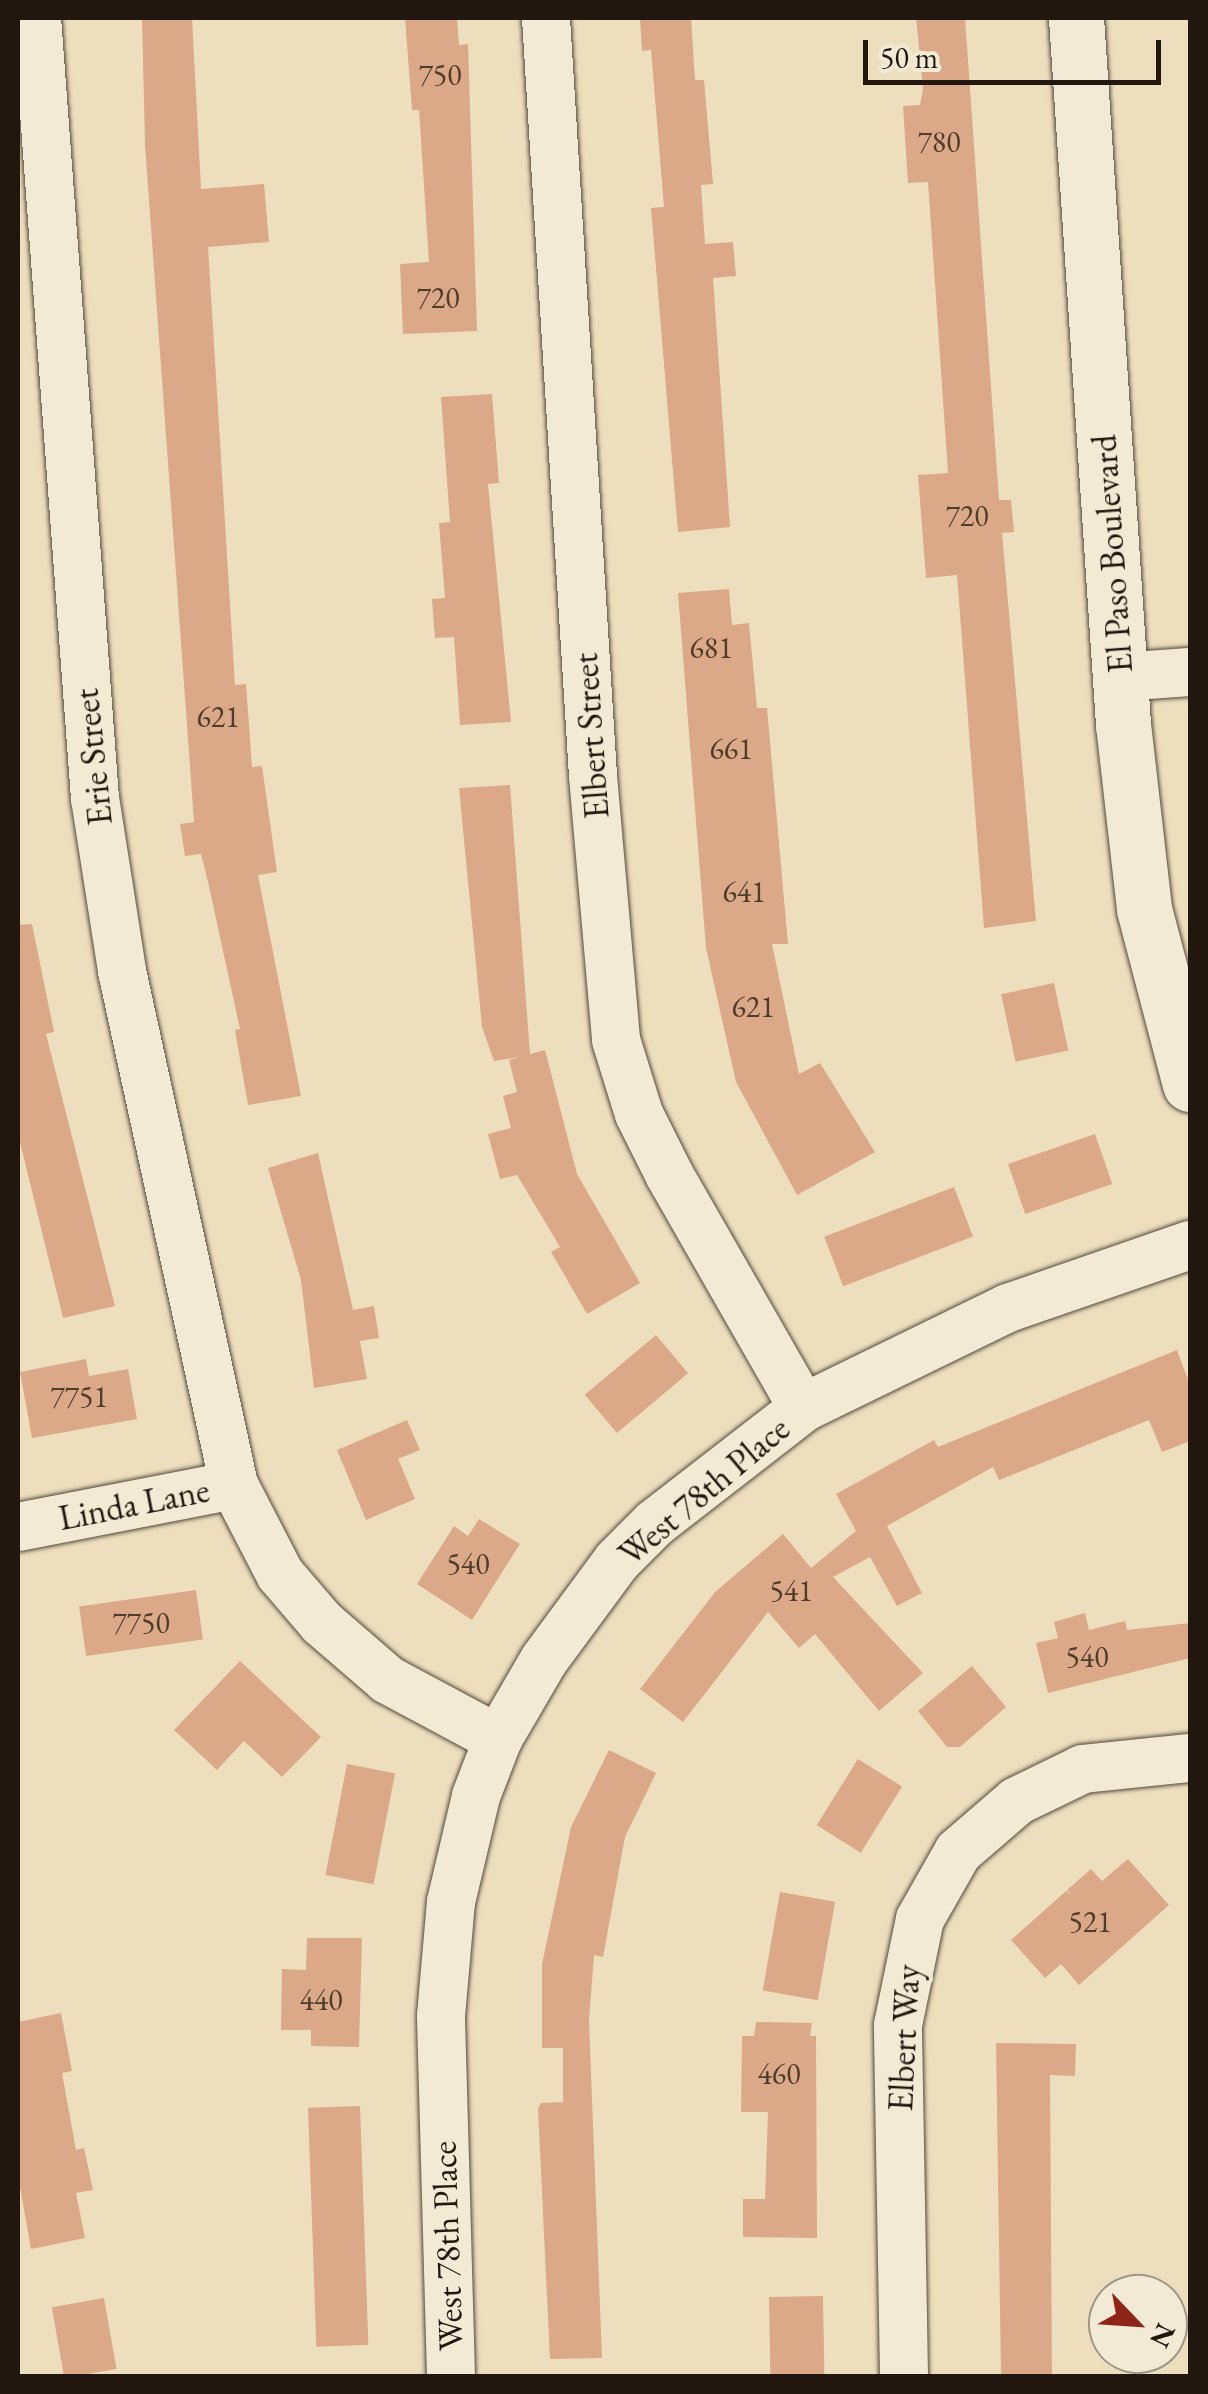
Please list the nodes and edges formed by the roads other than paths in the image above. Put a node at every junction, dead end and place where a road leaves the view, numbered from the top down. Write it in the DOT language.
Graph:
graph roads {
  1 [pos="37,18"];
  2 [pos="546,18"];
  3 [pos="1076,18"];
  4 [pos="1190,672"];
  5 [pos="1120,678"];
  6 [pos="1190,1084"];
  7 [pos="1190,1245"];
  8 [pos="803,1408"];
  9 [pos="234,1485"];
  10 [pos="18,1527"];
  11 [pos="498,1740"];
  12 [pos="1190,1758"];
  13 [pos="451,2376"];
  14 [pos="904,2376"];
  1 -- 9 [label="street, Erie Street"];
  2 -- 8 [label="street, Elbert Street"];
  3 -- 5 [label="street, El Paso Boulevard"];
  4 -- 5 [label="street"];
  5 -- 6 [label="street, El Paso Boulevard"];
  7 -- 8 [label="street, West 78th Place"];
  8 -- 11 [label="street, West 78th Place"];
  9 -- 10 [label="street, Linda Lane"];
  9 -- 11 [label="street, Linda Lane"];
  11 -- 13 [label="street, West 78th Place"];
  12 -- 14 [label="street, Elbert Way"];
}
